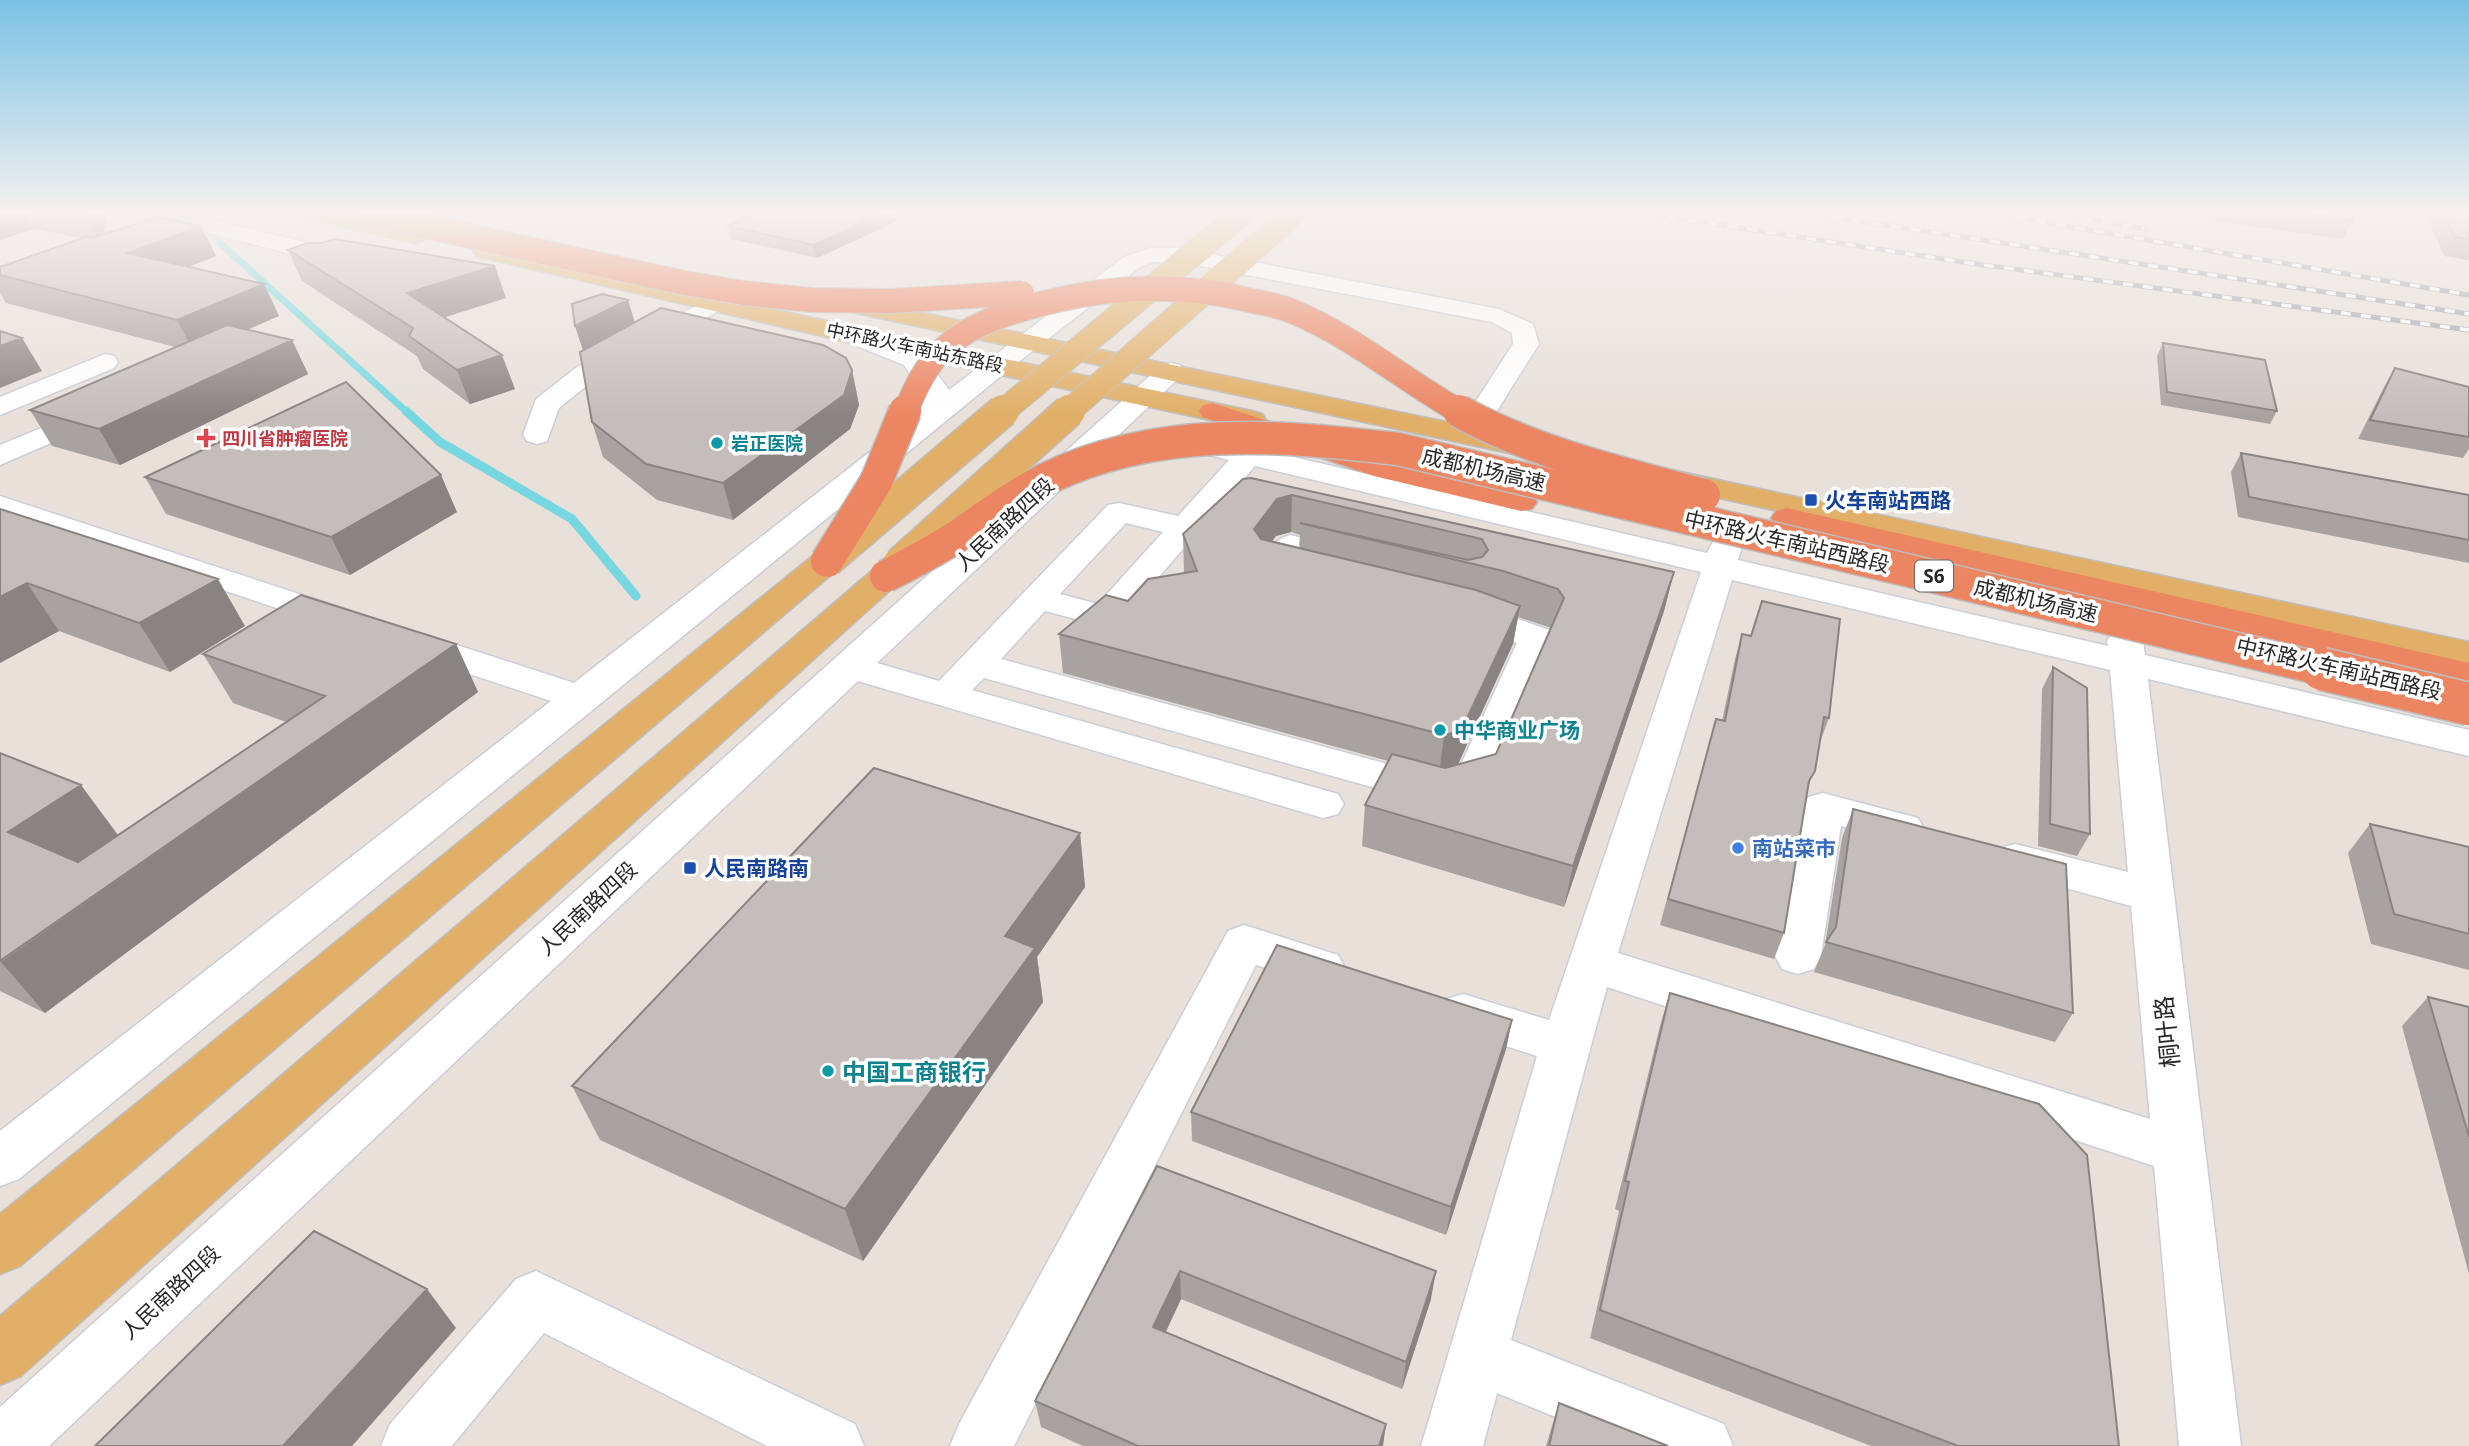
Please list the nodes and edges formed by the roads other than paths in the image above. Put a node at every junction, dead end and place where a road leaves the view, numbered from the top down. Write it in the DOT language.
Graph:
graph roads {
  1 [pos="619,281"];
  2 [pos="674,281"];
  3 [pos="707,281"];
  4 [pos="1107,281"];
  5 [pos="1158,281"];
  6 [pos="1233,281"];
  7 [pos="1318,281"];
  8 [pos="1129,286"];
  9 [pos="715,303"];
  10 [pos="848,334"];
  11 [pos="1013,353"];
  12 [pos="105,362"];
  13 [pos="1145,381"];
  14 [pos="122,401"];
  15 [pos="0,407"];
  16 [pos="933,418"];
  17 [pos="537,435"];
  18 [pos="1468,435"];
  19 [pos="1264,437"];
  20 [pos="0,456"];
  21 [pos="0,505"];
  22 [pos="33,517"];
  23 [pos="1185,527"];
  24 [pos="1733,528"];
  25 [pos="0,532"];
  26 [pos="827,561"];
  27 [pos="1718,568"];
  28 [pos="886,576"];
  29 [pos="1038,598"];
  30 [pos="1432,606"];
  31 [pos="2125,641"];
  32 [pos="2469,653"];
  33 [pos="977,664"];
  34 [pos="849,667"];
  35 [pos="2469,674"];
  36 [pos="947,695"];
  37 [pos="580,698"];
  38 [pos="2469,698"];
  39 [pos="2469,704"];
  40 [pos="2469,718"];
  41 [pos="2469,743"];
  42 [pos="1322,804"];
  43 [pos="2152,895"];
  44 [pos="1798,956"];
  45 [pos="1591,962"];
  46 [pos="1360,980"];
  47 [pos="1424,1000"];
  48 [pos="1565,1045"];
  49 [pos="2178,1151"];
  50 [pos="0,1162"];
  51 [pos="0,1248"];
  52 [pos="0,1355"];
  53 [pos="1478,1356"];
  54 [pos="3,1446"];
  55 [pos="412,1446"];
  56 [pos="833,1446"];
  57 [pos="981,1446"];
  58 [pos="1452,1446"];
  59 [pos="1702,1446"];
  60 [pos="2210,1446"];
  1 -- 9 [label="main road, 中环路火车南站东路段"];
  2 -- 8 [label="highway, bridge"];
  3 -- 11 [label="main road, 中环路火车南站东路段"];
  4 -- 11 [label="street"];
  5 -- 26 [label="main road, bridge"];
  6 -- 13 [label="main road, bridge"];
  7 -- 18 [label="street"];
  8 -- 26 [label="highway, bridge"];
  8 -- 35 [label="highway, 成都机场高速 / S6, bridge"];
  9 -- 10 [label="main road, 中环路火车南站东路段"];
  9 -- 17 [label="street"];
  10 -- 11 [label="main road, 中环路火车南站东路段"];
  10 -- 16 [label="street"];
  11 -- 13 [label="main road, 中环路火车南站东路段"];
  11 -- 13 [label="main road, 中环路火车南站东路段"];
  11 -- 16 [label="street"];
  12 -- 15 [label="street"];
  13 -- 18 [label="main road, 中环路火车南站西路段"];
  13 -- 19 [label="street"];
  13 -- 19 [label="main road, 中环路火车南站西路段"];
  13 -- 28 [label="main road, 人民南路四段, bridge"];
  13 -- 34 [label="street, 人民南路四段"];
  14 -- 20 [label="street"];
  16 -- 37 [label="street"];
  18 -- 32 [label="main road, 中环路火车南站西路段"];
  19 -- 23 [label="street"];
  19 -- 24 [label="main road, 中环路火车南站西路段"];
  19 -- 27 [label="street"];
  19 -- 40 [label="highway"];
  21 -- 22 [label="street"];
  22 -- 25 [label="street"];
  22 -- 37 [label="street"];
  23 -- 29 [label="street"];
  23 -- 29 [label="street"];
  24 -- 27 [label="street"];
  24 -- 31 [label="main road, 中环路火车南站西路段"];
  26 -- 51 [label="main road"];
  27 -- 31 [label="street"];
  27 -- 45 [label="street"];
  28 -- 39 [label="highway, 成都机场高速 / S6, bridge"];
  28 -- 52 [label="main road, 人民南路四段"];
  29 -- 33 [label="street"];
  30 -- 33 [label="street"];
  31 -- 38 [label="main road, 中环路火车南站西路段"];
  31 -- 41 [label="street"];
  31 -- 43 [label="street, 桐叶路"];
  33 -- 36 [label="street"];
  34 -- 36 [label="street"];
  34 -- 54 [label="street, 人民南路四段"];
  36 -- 42 [label="street"];
  37 -- 50 [label="street"];
  43 -- 44 [label="street"];
  43 -- 49 [label="street, 桐叶路"];
  45 -- 48 [label="street"];
  45 -- 49 [label="street"];
  46 -- 57 [label="street"];
  47 -- 48 [label="street"];
  48 -- 53 [label="street"];
  49 -- 60 [label="street, 桐叶路"];
  53 -- 58 [label="street"];
  53 -- 59 [label="street"];
  55 -- 56 [label="street"];
}
